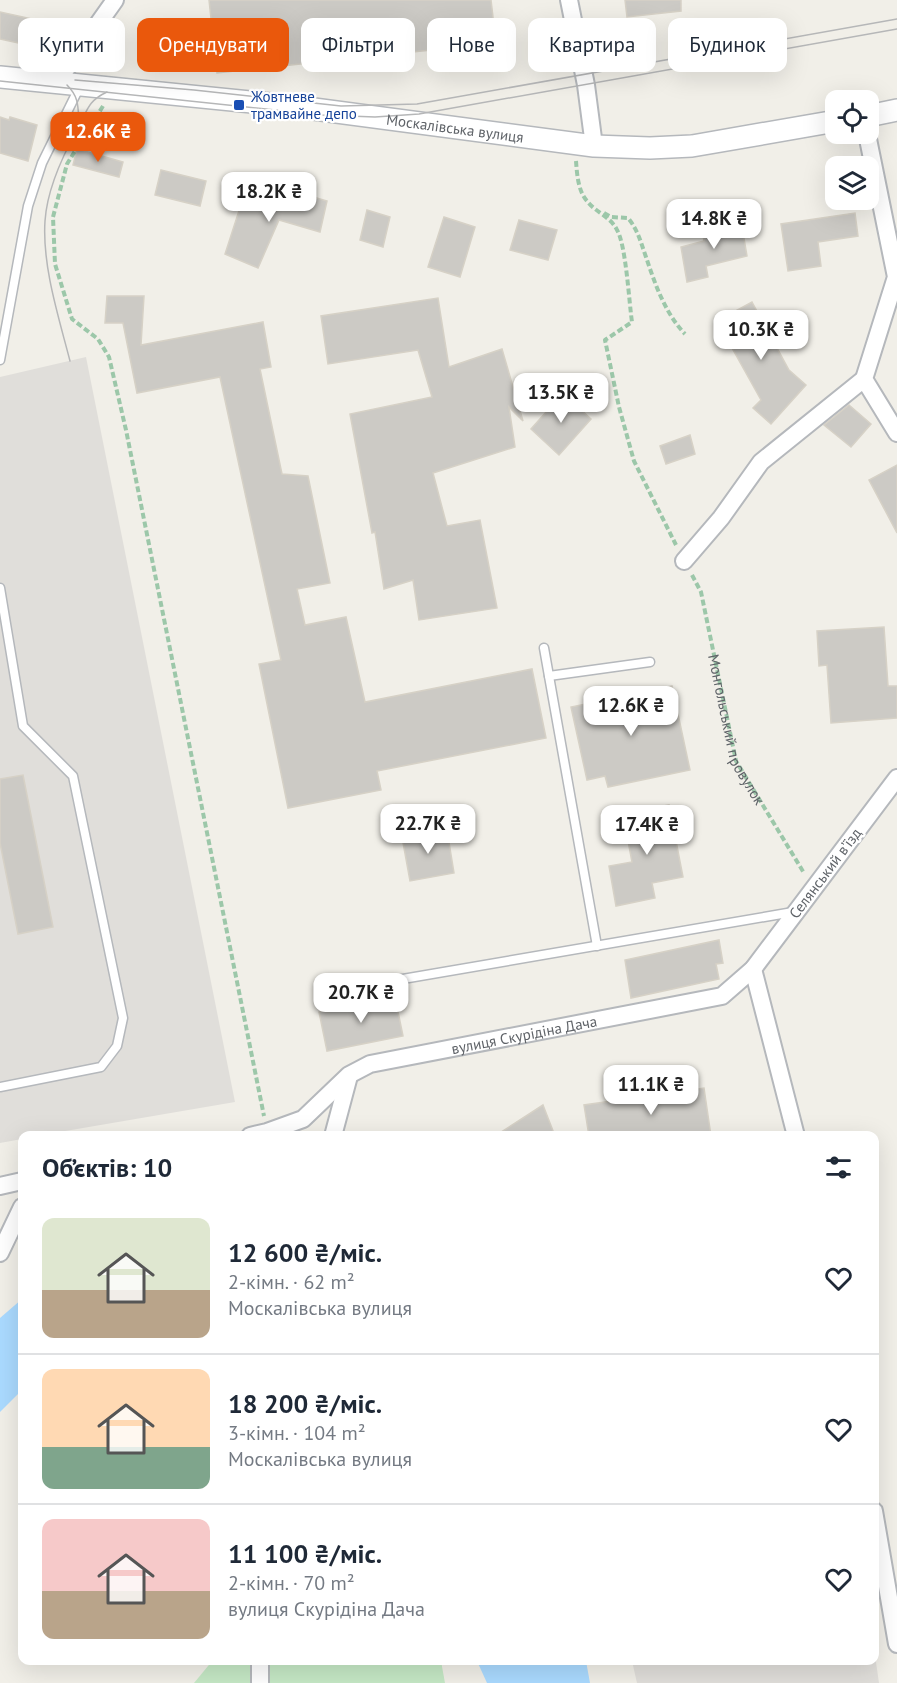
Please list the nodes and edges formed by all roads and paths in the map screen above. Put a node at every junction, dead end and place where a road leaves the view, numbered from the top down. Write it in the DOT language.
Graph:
graph roads {
  1 [pos="115,0"];
  2 [pos="569,0"];
  3 [pos="0,77"];
  4 [pos="59,79"];
  5 [pos="83,86"];
  6 [pos="105,102"];
  7 [pos="897,110"];
  8 [pos="879,114"];
  9 [pos="825,123"];
  10 [pos="869,144"];
  11 [pos="584,145"];
  12 [pos="602,212"];
  13 [pos="685,334"];
  14 [pos="0,360"];
  15 [pos="864,379"];
  16 [pos="897,433"];
  17 [pos="684,561"];
  18 [pos="0,588"];
  19 [pos="544,648"];
  20 [pos="650,662"];
  21 [pos="549,676"];
  22 [pos="897,778"];
  23 [pos="813,889"];
  24 [pos="796,911"];
  25 [pos="597,946"];
  26 [pos="753,969"];
  27 [pos="356,987"];
  28 [pos="350,1075"];
  29 [pos="0,1087"];
  30 [pos="267,1131"];
  31 [pos="270,1131"];
  32 [pos="334,1131"];
  33 [pos="794,1131"];
  34 [pos="18,1182"];
  35 [pos="0,1186"];
  36 [pos="18,1215"];
  37 [pos="0,1253"];
  38 [pos="879,1540"];
  39 [pos="897,1644"];
  40 [pos="260,1665"];
  41 [pos="260,1683"];
  1 -- 4 [label="street"];
  2 -- 11 [label="street"];
  3 -- 5 [label="street, Москалівська вулиця"];
  5 -- 11 [label="street, Москалівська вулиця"];
  5 -- 14 [label="lane"];
  6 -- 30 [label="path"];
  7 -- 8 [label="street"];
  9 -- 11 [label="street, Москалівська вулиця"];
  10 -- 15 [label="street"];
  11 -- 12 [label="path"];
  12 -- 13 [label="path"];
  12 -- 17 [label="path, Монгольський провулок"];
  15 -- 16 [label="street"];
  15 -- 17 [label="street"];
  17 -- 23 [label="path, Монгольський провулок"];
  18 -- 29 [label="lane"];
  19 -- 21 [label="lane"];
  20 -- 21 [label="lane"];
  21 -- 25 [label="lane"];
  22 -- 23 [label="street, Селянський вʼїзд"];
  23 -- 24 [label="street, Селянський вʼїзд"];
  24 -- 25 [label="lane"];
  24 -- 26 [label="street, Селянський вʼїзд"];
  25 -- 27 [label="lane"];
  26 -- 28 [label="street, вулиця Скурідіна Дача"];
  26 -- 33 [label="street"];
  28 -- 31 [label="street, вулиця Скурідіна Дача"];
  28 -- 32 [label="street"];
  34 -- 35 [label="street"];
  36 -- 37 [label="street"];
  38 -- 39 [label="street"];
  40 -- 41 [label="street"];
}
